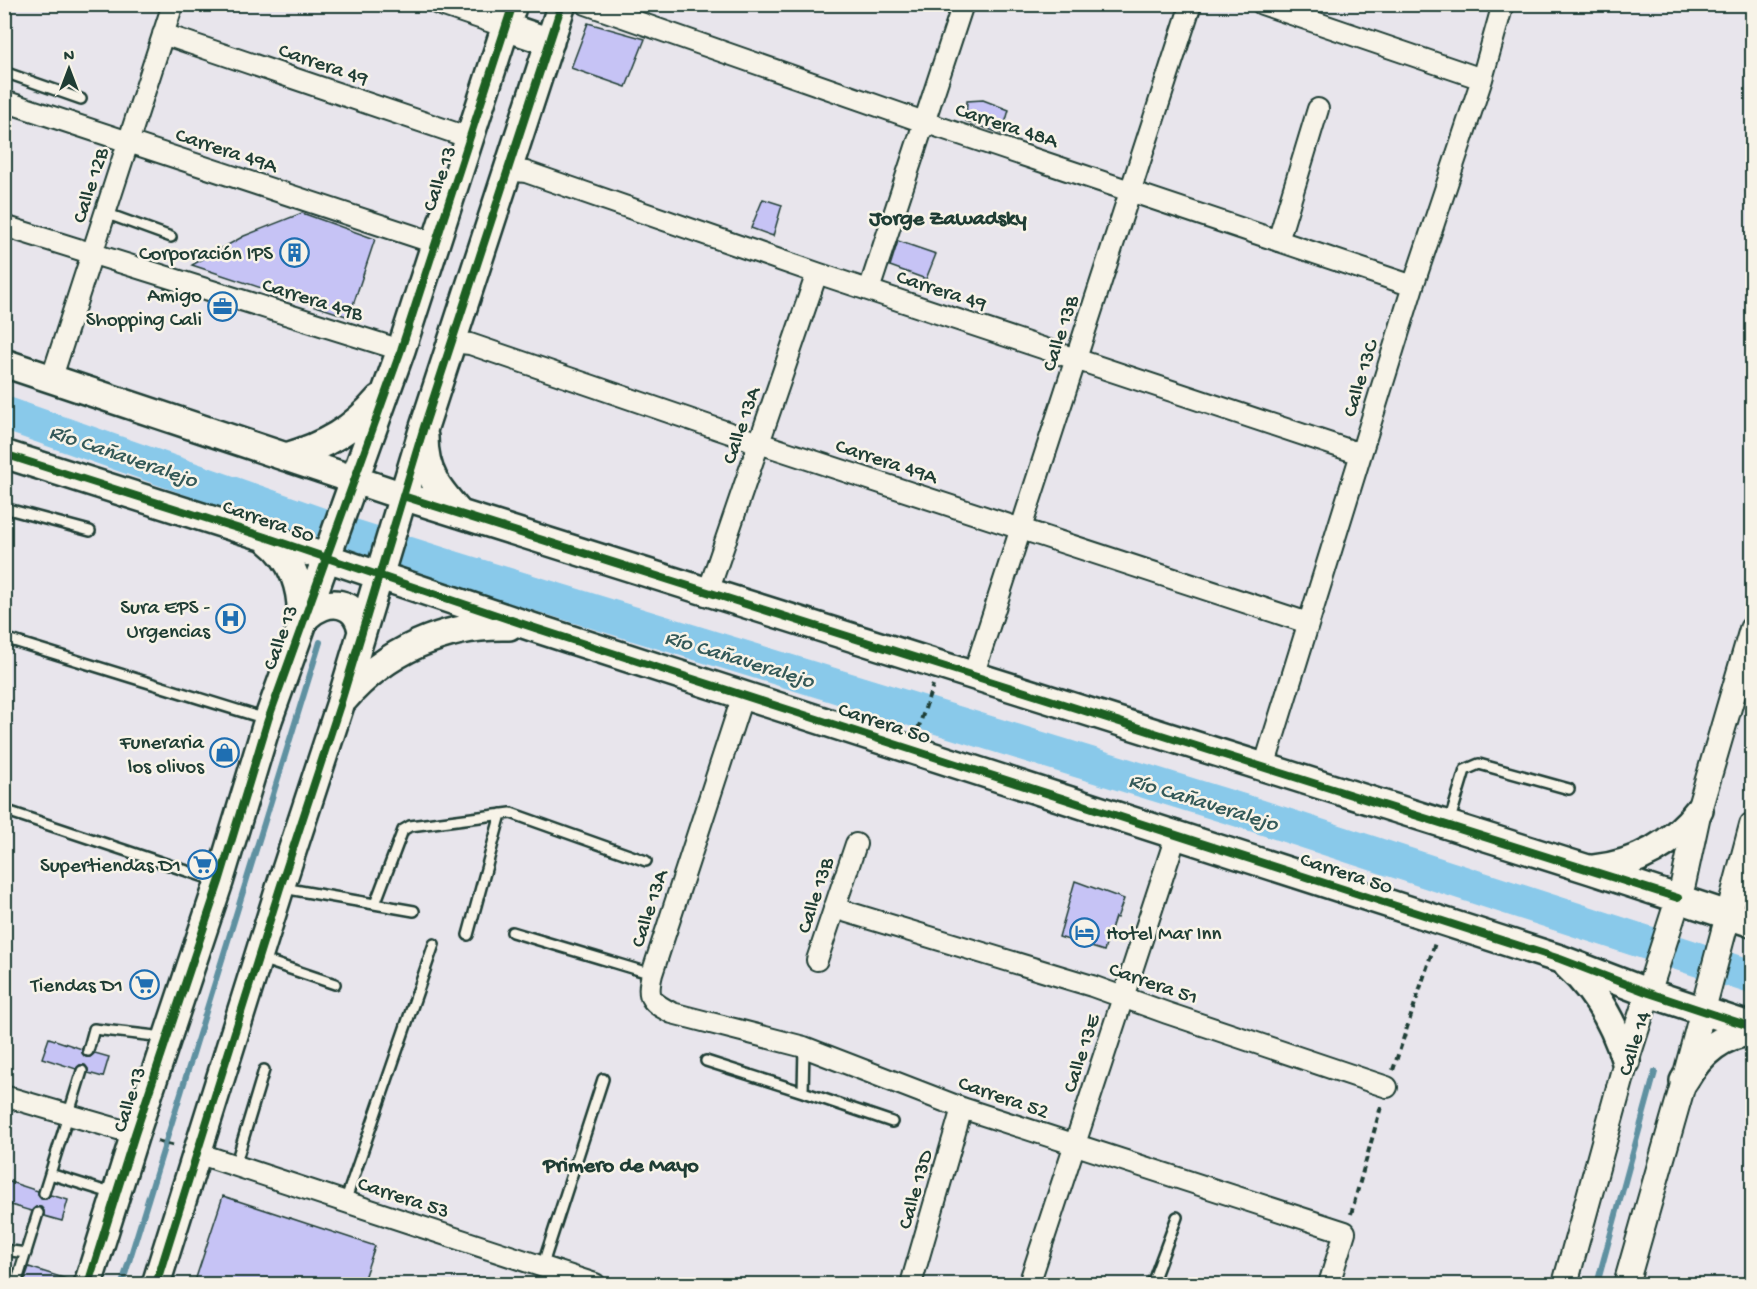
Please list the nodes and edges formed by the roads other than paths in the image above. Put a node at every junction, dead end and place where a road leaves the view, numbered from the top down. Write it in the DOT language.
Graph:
graph roads {
  1 [pos="173,4"];
  2 [pos="438,4"];
  3 [pos="562,4"];
  4 [pos="586,4"];
  5 [pos="963,4"];
  6 [pos="1191,4"];
  7 [pos="1262,4"];
  8 [pos="1503,4"];
  9 [pos="510,16"];
  10 [pos="163,34"];
  11 [pos="550,42"];
  12 [pos="4,72"];
  13 [pos="1482,79"];
  14 [pos="81,99"];
  15 [pos="4,101"];
  16 [pos="1318,109"];
  17 [pos="924,122"];
  18 [pos="470,138"];
  19 [pos="128,142"];
  20 [pos="508,170"];
  21 [pos="1131,190"];
  22 [pos="105,213"];
  23 [pos="4,226"];
  24 [pos="171,237"];
  25 [pos="1278,241"];
  26 [pos="435,243"];
  27 [pos="92,253"];
  28 [pos="817,273"];
  29 [pos="1413,286"];
  30 [pos="869,290"];
  31 [pos="452,342"];
  32 [pos="401,350"];
  33 [pos="1076,359"];
  34 [pos="4,363"];
  35 [pos="51,380"];
  36 [pos="386,392"];
  37 [pos="424,427"];
  38 [pos="759,443"];
  39 [pos="4,453"];
  40 [pos="1361,454"];
  41 [pos="286,457"];
  42 [pos="352,487"];
  43 [pos="401,504"];
  44 [pos="4,508"];
  45 [pos="461,515"];
  46 [pos="1021,529"];
  47 [pos="90,531"];
  48 [pos="265,537"];
  49 [pos="329,552"];
  50 [pos="381,569"];
  51 [pos="708,592"];
  52 [pos="1308,623"];
  53 [pos="303,625"];
  54 [pos="535,628"];
  55 [pos="1752,629"];
  56 [pos="362,632"];
  57 [pos="4,638"];
  58 [pos="973,676"];
  59 [pos="743,695"];
  60 [pos="340,705"];
  61 [pos="268,720"];
  62 [pos="1264,767"];
  63 [pos="1569,789"];
  64 [pos="4,810"];
  65 [pos="1699,810"];
  66 [pos="501,814"];
  67 [pos="1448,825"];
  68 [pos="1752,825"];
  69 [pos="1176,836"];
  70 [pos="856,844"];
  71 [pos="646,861"];
  72 [pos="1591,870"];
  73 [pos="219,882"];
  74 [pos="280,888"];
  75 [pos="375,903"];
  76 [pos="1677,904"];
  77 [pos="834,908"];
  78 [pos="414,912"];
  79 [pos="1735,922"];
  80 [pos="512,933"];
  81 [pos="468,935"];
  82 [pos="434,944"];
  83 [pos="258,958"];
  84 [pos="1560,959"];
  85 [pos="817,960"];
  86 [pos="652,974"];
  87 [pos="336,984"];
  88 [pos="1651,986"];
  89 [pos="1123,997"];
  90 [pos="651,999"];
  91 [pos="1704,1004"];
  92 [pos="1752,1027"];
  93 [pos="1752,1032"];
  94 [pos="167,1038"];
  95 [pos="804,1047"];
  96 [pos="88,1051"];
  97 [pos="706,1061"];
  98 [pos="1626,1062"];
  99 [pos="264,1070"];
  100 [pos="82,1071"];
  101 [pos="603,1079"];
  102 [pos="1684,1081"];
  103 [pos="1387,1086"];
  104 [pos="803,1092"];
  105 [pos="4,1096"];
  106 [pos="962,1108"];
  107 [pos="68,1114"];
  108 [pos="892,1122"];
  109 [pos="141,1136"];
  110 [pos="1075,1144"];
  111 [pos="188,1150"];
  112 [pos="235,1166"];
  113 [pos="50,1174"];
  114 [pos="44,1193"];
  115 [pos="117,1195"];
  116 [pos="345,1202"];
  117 [pos="38,1214"];
  118 [pos="1177,1217"];
  119 [pos="4,1250"];
  120 [pos="26,1253"];
  121 [pos="542,1267"];
  122 [pos="1752,1278"];
  123 [pos="16,1284"];
  124 [pos="88,1284"];
  125 [pos="156,1284"];
  126 [pos="595,1284"];
  127 [pos="911,1284"];
  128 [pos="1029,1284"];
  129 [pos="1152,1284"];
  130 [pos="1329,1284"];
  131 [pos="1565,1284"];
  132 [pos="1626,1284"];
  133 [pos="1750,1284"];
  1 -- 10 [label="street, Calle 12B"];
  2 -- 9 [label="street"];
  3 -- 11 [label="main road"];
  4 -- 17 [label="street, Carrera 48A"];
  5 -- 17 [label="street"];
  6 -- 21 [label="street, Calle 13B"];
  7 -- 13 [label="street"];
  8 -- 13 [label="street, Calle 13C"];
  9 -- 11 [label="main road"];
  9 -- 18 [label="main road, Calle 13"];
  10 -- 18 [label="street, Carrera 49"];
  10 -- 19 [label="street, Calle 12B"];
  11 -- 20 [label="main road"];
  12 -- 14 [label="lane"];
  13 -- 29 [label="street, Calle 13C"];
  15 -- 19 [label="street, Carrera 49A"];
  16 -- 25 [label="street"];
  17 -- 21 [label="street, Carrera 48A"];
  17 -- 30 [label="street"];
  18 -- 26 [label="main road, Calle 13"];
  19 -- 22 [label="street, Calle 12B"];
  19 -- 26 [label="street, Carrera 49A"];
  20 -- 28 [label="street, Carrera 49"];
  20 -- 31 [label="main road"];
  21 -- 25 [label="street, Carrera 48A"];
  21 -- 33 [label="street, Calle 13B"];
  22 -- 24 [label="lane"];
  22 -- 27 [label="street, Calle 12B"];
  23 -- 27 [label="street, Carrera 49B"];
  25 -- 29 [label="street, Carrera 48A"];
  26 -- 32 [label="main road, Calle 13"];
  27 -- 32 [label="street, Carrera 49B"];
  27 -- 35 [label="street, Calle 12B"];
  28 -- 30 [label="street, Carrera 49"];
  28 -- 38 [label="street, Calle 13A"];
  29 -- 40 [label="street, Calle 13C"];
  30 -- 33 [label="street, Carrera 49"];
  31 -- 37 [label="main road"];
  31 -- 38 [label="street, Carrera 49A"];
  32 -- 36 [label="main road, Calle 13"];
  33 -- 40 [label="street, Carrera 49"];
  33 -- 46 [label="street, Calle 13B"];
  34 -- 35 [label="main road"];
  35 -- 41 [label="main road"];
  36 -- 41 [label="main road"];
  36 -- 42 [label="main road, Calle 13"];
  37 -- 43 [label="main road"];
  37 -- 45 [label="main road"];
  38 -- 46 [label="street, Carrera 49A"];
  38 -- 51 [label="street, Calle 13A"];
  39 -- 48 [label="main road, Carrera 50"];
  40 -- 52 [label="street, Calle 13C"];
  41 -- 42 [label="main road"];
  42 -- 43 [label="main road"];
  42 -- 49 [label="main road, Calle 13"];
  43 -- 45 [label="main road"];
  43 -- 50 [label="main road"];
  44 -- 47 [label="lane"];
  45 -- 51 [label="main road"];
  46 -- 52 [label="street, Carrera 49A"];
  46 -- 58 [label="street, Calle 13B"];
  48 -- 49 [label="main road, Carrera 50"];
  48 -- 53 [label="main road"];
  49 -- 50 [label="main road, Carrera 50"];
  49 -- 53 [label="main road, Calle 13"];
  50 -- 54 [label="main road, Carrera 50"];
  50 -- 56 [label="main road"];
  51 -- 58 [label="main road"];
  52 -- 62 [label="street, Calle 13C"];
  53 -- 56 [label="main road"];
  53 -- 61 [label="main road, Calle 13"];
  54 -- 59 [label="main road, Carrera 50"];
  54 -- 60 [label="main road"];
  55 -- 65 [label="street, Calle 14"];
  56 -- 60 [label="main road"];
  57 -- 61 [label="lane"];
  58 -- 62 [label="main road"];
  59 -- 69 [label="main road, Carrera 50"];
  59 -- 86 [label="street, Calle 13A"];
  60 -- 74 [label="main road"];
  61 -- 73 [label="main road, Calle 13"];
  62 -- 67 [label="main road"];
  63 -- 67 [label="lane"];
  64 -- 73 [label="lane"];
  65 -- 72 [label="main road"];
  65 -- 76 [label="street, Calle 14"];
  66 -- 71 [label="lane"];
  66 -- 75 [label="lane"];
  66 -- 81 [label="lane"];
  67 -- 72 [label="main road"];
  68 -- 79 [label="street"];
  69 -- 84 [label="main road, Carrera 50"];
  69 -- 89 [label="street, Calle 13E"];
  70 -- 77 [label="street, Calle 13B"];
  72 -- 76 [label="main road"];
  73 -- 94 [label="main road, Calle 13"];
  74 -- 75 [label="lane"];
  74 -- 83 [label="main road"];
  75 -- 78 [label="lane"];
  76 -- 79 [label="main road"];
  76 -- 88 [label="street, Calle 14"];
  77 -- 85 [label="street, Calle 13B"];
  77 -- 89 [label="street, Carrera 51"];
  79 -- 91 [label="street"];
  80 -- 86 [label="lane"];
  82 -- 116 [label="lane"];
  83 -- 87 [label="lane"];
  83 -- 111 [label="main road"];
  84 -- 88 [label="main road, Carrera 50"];
  84 -- 98 [label="main road"];
  86 -- 90 [label="street, Calle 13A"];
  88 -- 91 [label="main road, Carrera 50"];
  88 -- 98 [label="street, Calle 14"];
  89 -- 103 [label="street, Carrera 51"];
  89 -- 110 [label="street, Calle 13E"];
  90 -- 95 [label="street, Carrera 52"];
  91 -- 92 [label="main road, Carrera 50"];
  91 -- 102 [label="street"];
  93 -- 102 [label="main road"];
  94 -- 96 [label="lane"];
  94 -- 109 [label="main road, Calle 13"];
  95 -- 104 [label="lane"];
  95 -- 106 [label="street, Carrera 52"];
  97 -- 104 [label="lane"];
  98 -- 131 [label="street, Calle 14"];
  99 -- 112 [label="lane"];
  100 -- 107 [label="lane"];
  101 -- 121 [label="lane"];
  102 -- 132 [label="street"];
  104 -- 108 [label="lane"];
  105 -- 107 [label="street"];
  106 -- 110 [label="street, Carrera 52"];
  106 -- 127 [label="street, Calle 13D"];
  107 -- 109 [label="street"];
  107 -- 113 [label="lane"];
  109 -- 115 [label="main road, Calle 13"];
  110 -- 128 [label="street, Calle 13E"];
  110 -- 130 [label="street, Carrera 52"];
  111 -- 112 [label="street, Carrera 53"];
  111 -- 125 [label="main road"];
  112 -- 116 [label="street, Carrera 53"];
  113 -- 114 [label="lane"];
  113 -- 115 [label="lane"];
  115 -- 124 [label="main road, Calle 13"];
  116 -- 121 [label="street, Carrera 53"];
  117 -- 120 [label="lane"];
  118 -- 129 [label="lane"];
  119 -- 120 [label="lane"];
  120 -- 123 [label="lane"];
  121 -- 126 [label="street, Carrera 53"];
  122 -- 133 [label="lane"];
}
